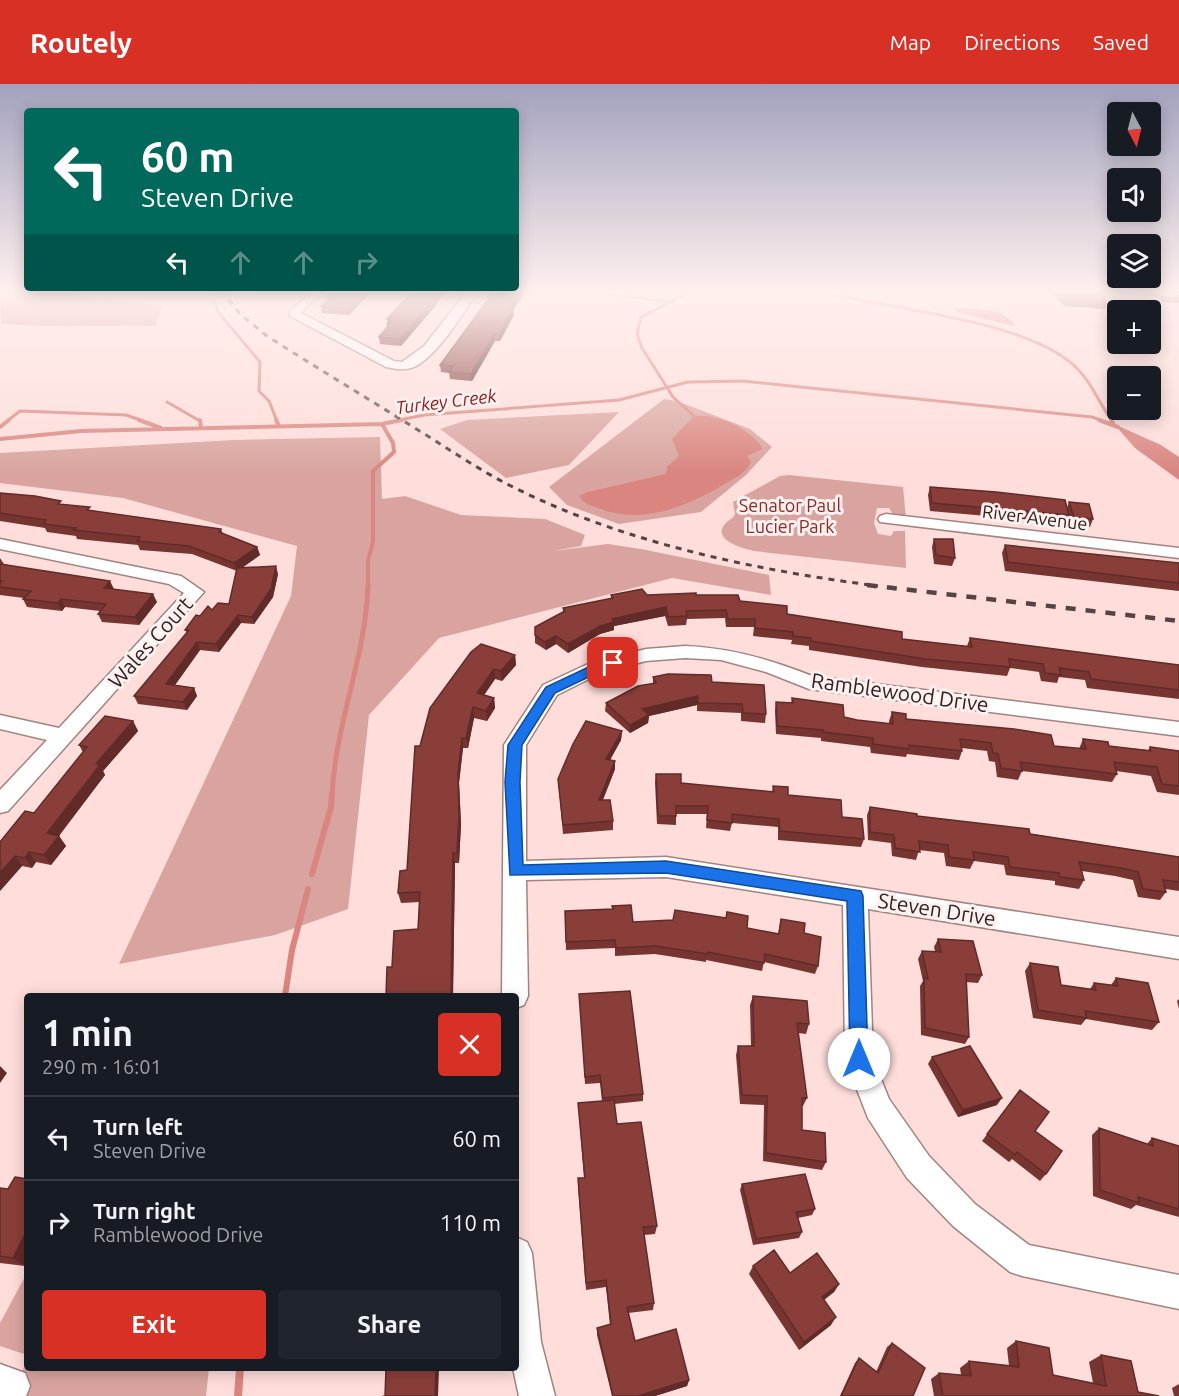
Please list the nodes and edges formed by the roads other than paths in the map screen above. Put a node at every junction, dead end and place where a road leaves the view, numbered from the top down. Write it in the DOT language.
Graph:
graph roads {
  1 [pos="365,351"];
  2 [pos="424,351"];
  3 [pos="886,519"];
  4 [pos="0,544"];
  5 [pos="1179,553"];
  6 [pos="0,722"];
  7 [pos="1179,729"];
  8 [pos="64,736"];
  9 [pos="0,805"];
  10 [pos="515,871"];
  11 [pos="855,896"];
  12 [pos="1179,948"];
  13 [pos="515,993"];
  14 [pos="519,1286"];
  15 [pos="1179,1292"];
  16 [pos="537,1396"];
  1 -- 2 [label="street"];
  3 -- 5 [label="street, River Avenue"];
  4 -- 8 [label="street, Wales Court"];
  6 -- 8 [label="street"];
  7 -- 10 [label="street, Ramblewood Drive"];
  8 -- 9 [label="street, Wales Court"];
  10 -- 11 [label="street, Steven Drive"];
  10 -- 13 [label="street, Ramblewood Drive"];
  11 -- 12 [label="street, Steven Drive"];
  11 -- 15 [label="street"];
  14 -- 16 [label="street"];
}
